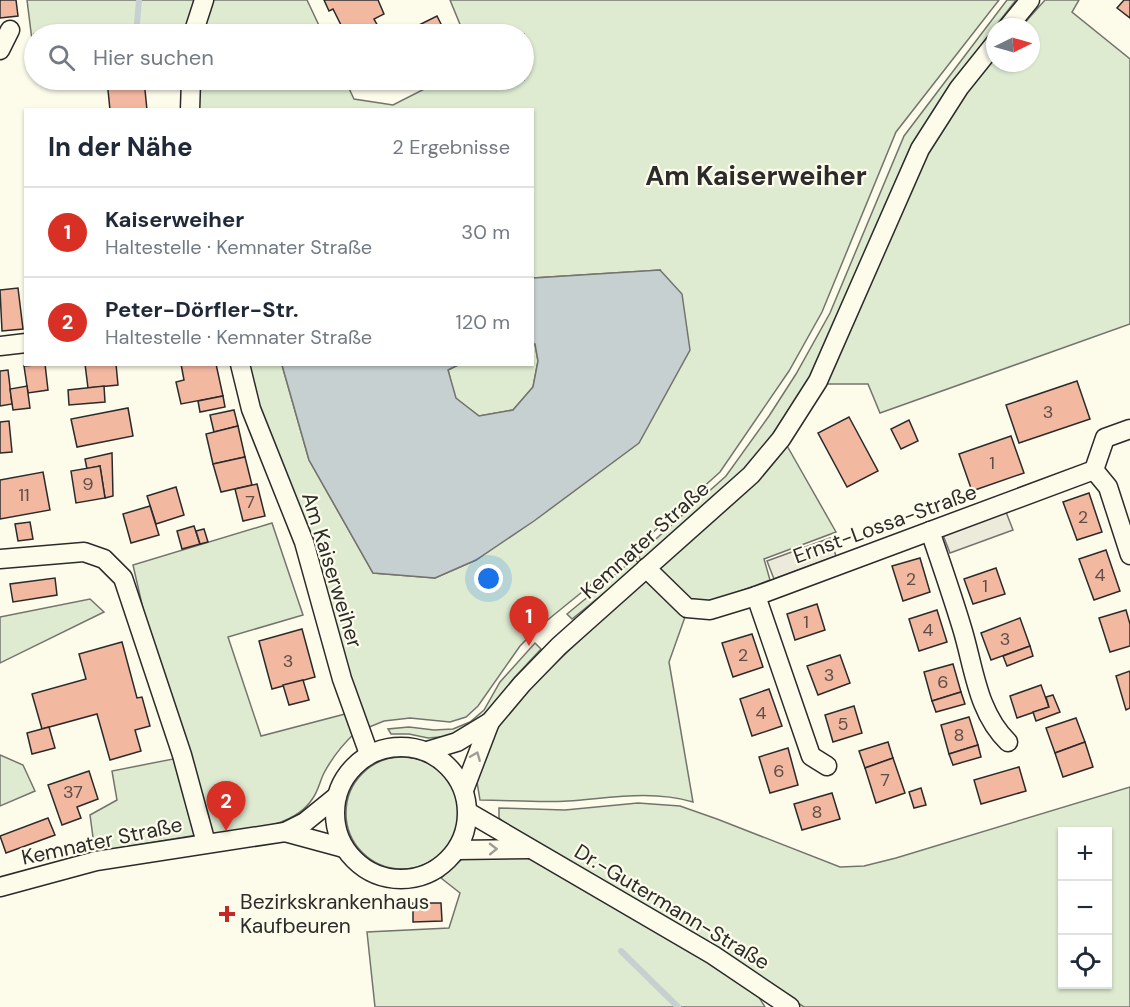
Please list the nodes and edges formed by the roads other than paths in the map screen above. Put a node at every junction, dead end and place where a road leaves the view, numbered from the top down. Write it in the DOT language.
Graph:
graph roads {
  1 [pos="204,0"];
  2 [pos="1030,0"];
  3 [pos="1015,18"];
  4 [pos="196,24"];
  5 [pos="10,30"];
  6 [pos="0,50"];
  7 [pos="986,54"];
  8 [pos="191,90"];
  9 [pos="190,108"];
  10 [pos="24,343"];
  11 [pos="0,346"];
  12 [pos="240,366"];
  13 [pos="1130,429"];
  14 [pos="1094,470"];
  15 [pos="930,531"];
  16 [pos="1130,555"];
  17 [pos="0,558"];
  18 [pos="646,568"];
  19 [pos="756,596"];
  20 [pos="490,722"];
  21 [pos="1008,742"];
  22 [pos="427,751"];
  23 [pos="369,754"];
  24 [pos="827,766"];
  25 [pos="464,789"];
  26 [pos="337,796"];
  27 [pos="468,812"];
  28 [pos="285,832"];
  29 [pos="206,843"];
  30 [pos="344,848"];
  31 [pos="529,849"];
  32 [pos="457,850"];
  33 [pos="0,887"];
  34 [pos="790,1007"];
  1 -- 4 [label="street"];
  2 -- 3 [label="street"];
  5 -- 6 [label="street"];
  7 -- 18 [label="street, Kemnater Straße"];
  8 -- 9 [label="street"];
  10 -- 11 [label="street"];
  12 -- 23 [label="street, Am Kaiserweiher"];
  13 -- 14 [label="street"];
  14 -- 15 [label="street, Ernst-Lossa-Straße"];
  14 -- 16 [label="street"];
  15 -- 19 [label="street, Ernst-Lossa-Straße"];
  15 -- 21 [label="street"];
  17 -- 29 [label="street"];
  18 -- 19 [label="street, Ernst-Lossa-Straße"];
  18 -- 20 [label="street, Kemnater Straße"];
  19 -- 24 [label="street"];
  20 -- 22 [label="street, Kemnater Straße"];
  25 -- 20 [label="street, Kemnater Straße, one-way"];
  22 -- 23 [label="street"];
  22 -- 25 [label="street"];
  23 -- 26 [label="street"];
  25 -- 27 [label="street"];
  26 -- 28 [label="street, Kemnater Straße"];
  26 -- 30 [label="street"];
  27 -- 31 [label="street, Dr.-Gutermann-Straße"];
  27 -- 32 [label="street"];
  28 -- 29 [label="street, Kemnater Straße"];
  28 -- 30 [label="street, Kemnater Straße"];
  29 -- 33 [label="street, Kemnater Straße"];
  30 -- 32 [label="street"];
  32 -- 31 [label="street, Dr.-Gutermann-Straße, one-way"];
  31 -- 34 [label="street, Dr.-Gutermann-Straße"];
}
